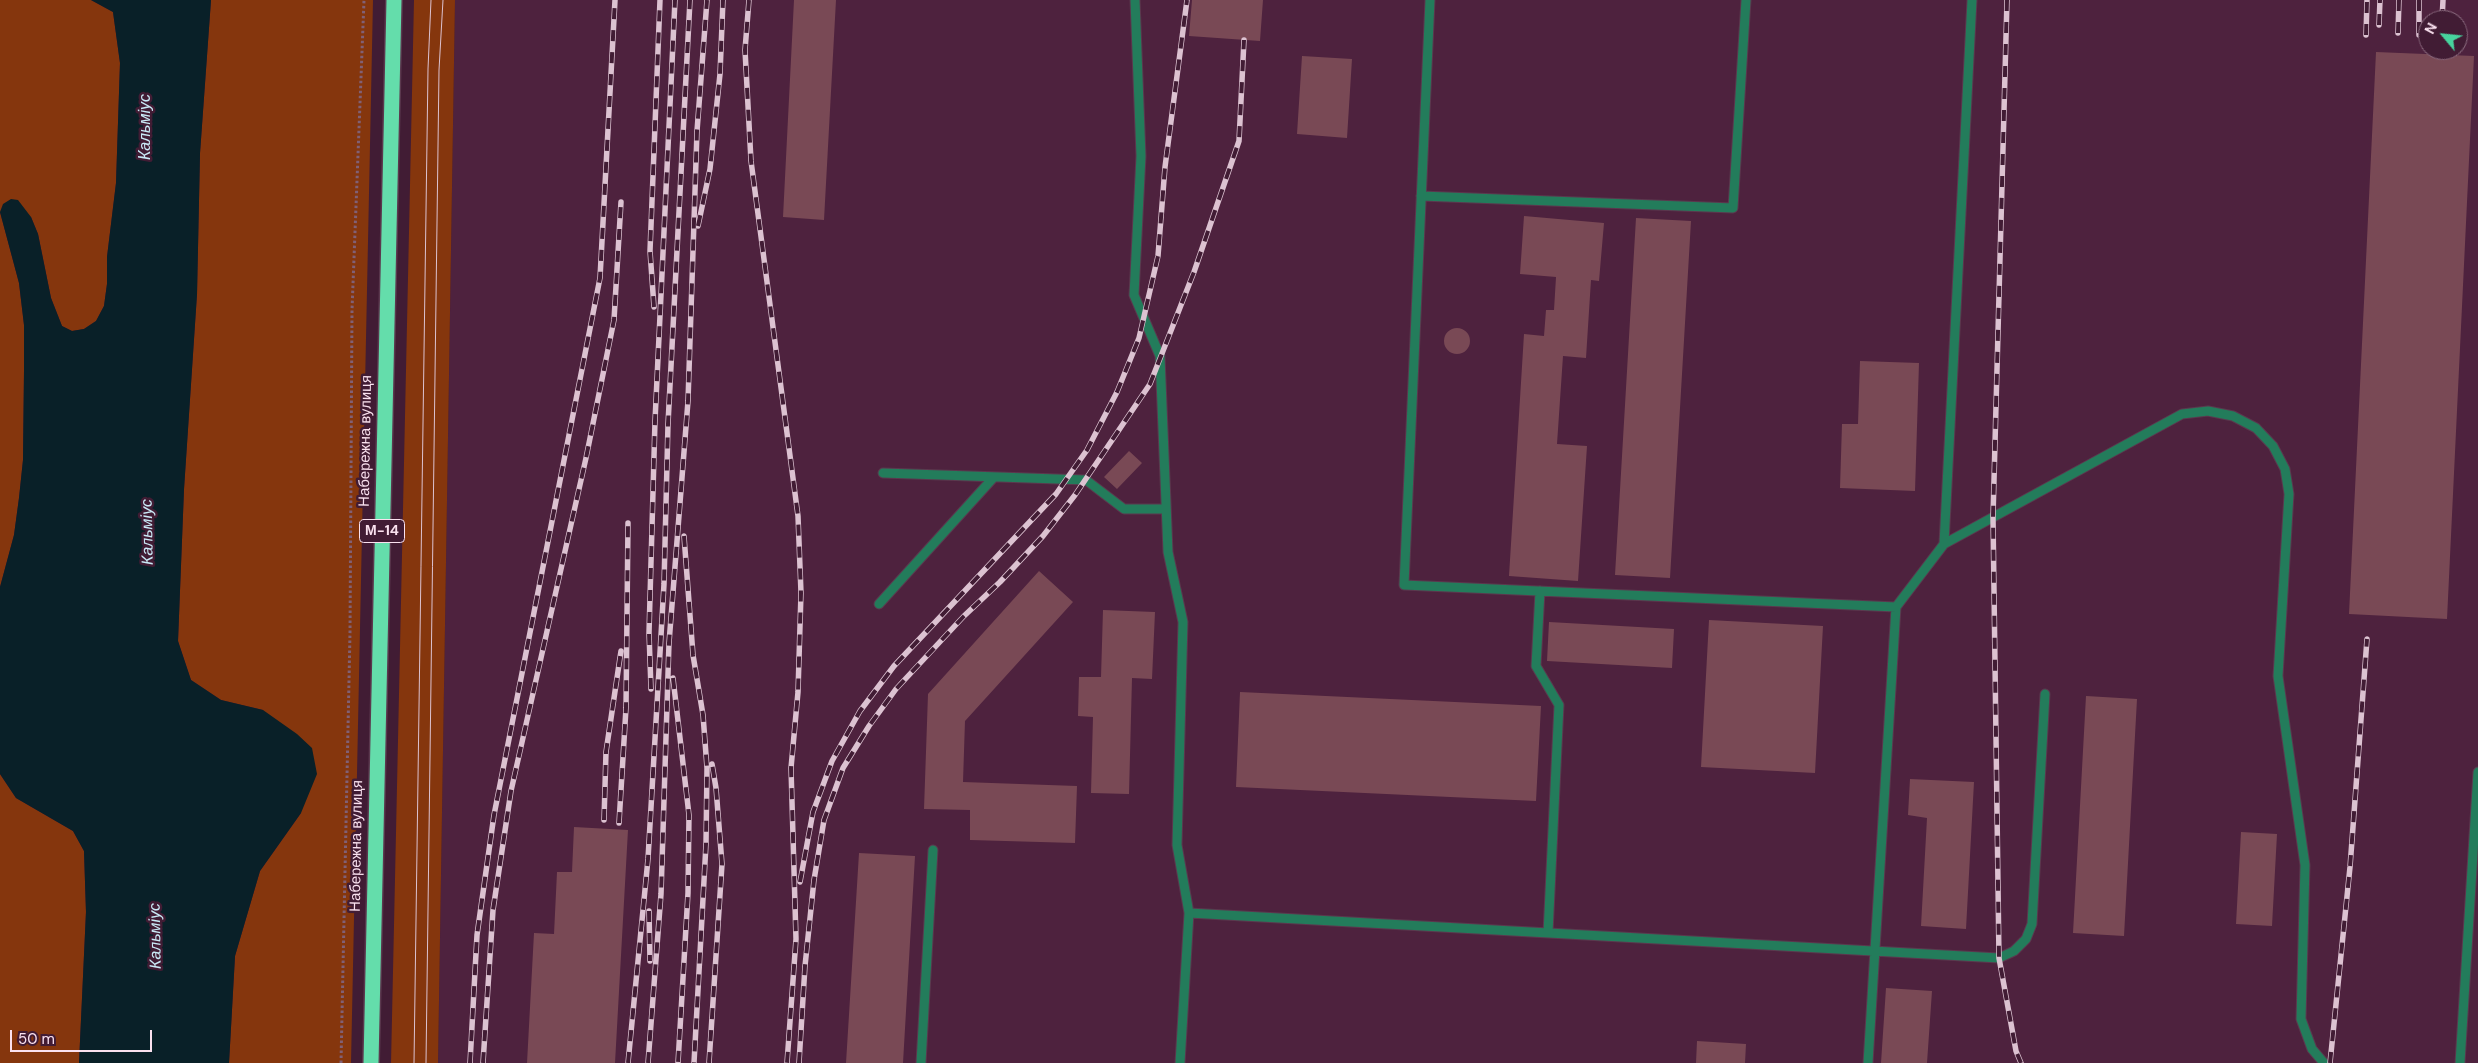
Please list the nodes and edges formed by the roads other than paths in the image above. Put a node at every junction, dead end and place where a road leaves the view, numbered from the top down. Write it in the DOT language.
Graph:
graph roads {
  1 [pos="394,0"];
  2 [pos="1135,0"];
  3 [pos="1430,0"];
  4 [pos="1746,0"];
  5 [pos="1972,0"];
  6 [pos="1422,196"];
  7 [pos="883,473"];
  8 [pos="994,477"];
  9 [pos="1166,509"];
  10 [pos="1944,544"];
  11 [pos="1540,591"];
  12 [pos="879,604"];
  13 [pos="1896,607"];
  14 [pos="2045,694"];
  15 [pos="2478,772"];
  16 [pos="933,850"];
  17 [pos="1189,913"];
  18 [pos="1548,933"];
  19 [pos="1875,952"];
  20 [pos="2312,1049"];
  21 [pos="371,1063"];
  22 [pos="921,1063"];
  23 [pos="1180,1063"];
  24 [pos="1868,1063"];
  25 [pos="2313,1063"];
  26 [pos="2324,1063"];
  27 [pos="2460,1063"];
  1 -- 21 [label="highway, Набережна вулиця / М-14"];
  2 -- 9 [label="lane"];
  3 -- 6 [label="lane"];
  4 -- 6 [label="lane"];
  5 -- 10 [label="lane"];
  6 -- 11 [label="lane"];
  7 -- 8 [label="lane"];
  8 -- 9 [label="lane"];
  8 -- 12 [label="lane"];
  9 -- 17 [label="lane"];
  10 -- 13 [label="lane"];
  10 -- 20 [label="lane"];
  11 -- 13 [label="lane"];
  11 -- 18 [label="lane"];
  13 -- 19 [label="lane"];
  14 -- 19 [label="lane"];
  15 -- 27 [label="lane"];
  16 -- 22 [label="lane"];
  17 -- 18 [label="lane"];
  17 -- 23 [label="lane"];
  18 -- 19 [label="lane"];
  19 -- 24 [label="lane"];
  20 -- 25 [label="lane"];
  20 -- 26 [label="lane"];
}
